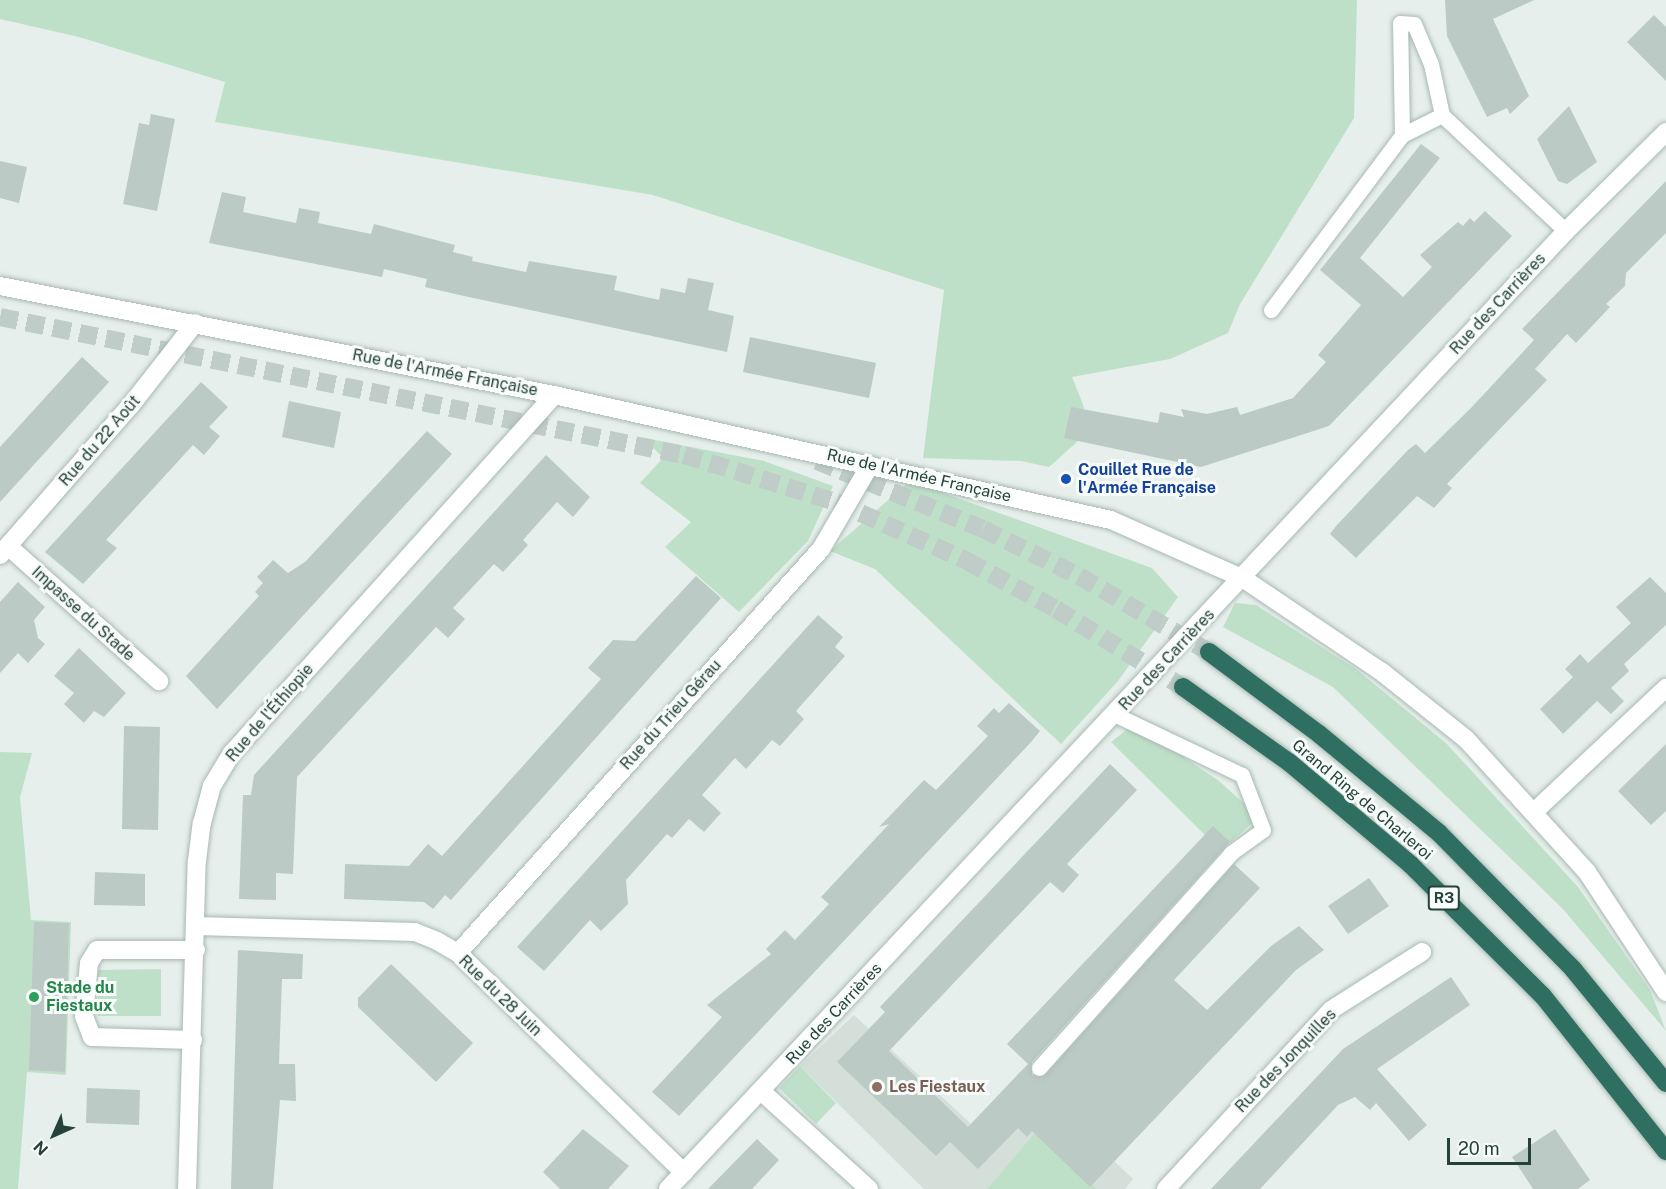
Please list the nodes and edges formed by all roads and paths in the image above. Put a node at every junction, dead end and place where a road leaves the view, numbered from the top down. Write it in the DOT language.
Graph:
graph roads {
  1 [pos="1442,115"];
  2 [pos="1666,132"];
  3 [pos="1402,135"];
  4 [pos="1566,231"];
  5 [pos="0,286"];
  6 [pos="1271,310"];
  7 [pos="195,323"];
  8 [pos="554,395"];
  9 [pos="870,465"];
  10 [pos="4,550"];
  11 [pos="1244,579"];
  12 [pos="1209,652"];
  13 [pos="159,681"];
  14 [pos="1183,687"];
  15 [pos="1666,688"];
  16 [pos="1116,715"];
  17 [pos="1535,811"];
  18 [pos="196,926"];
  19 [pos="196,950"];
  20 [pos="1422,952"];
  21 [pos="458,953"];
  22 [pos="1666,992"];
  23 [pos="193,1040"];
  24 [pos="1039,1068"];
  25 [pos="1666,1083"];
  26 [pos="761,1091"];
  27 [pos="1666,1151"];
  28 [pos="684,1173"];
  29 [pos="187,1189"];
  30 [pos="668,1189"];
  31 [pos="869,1189"];
  32 [pos="1166,1189"];
  1 -- 3 [label="lane"];
  1 -- 3 [label="lane"];
  1 -- 4 [label="lane"];
  2 -- 4 [label="street, Rue des Carrières"];
  3 -- 6 [label="lane"];
  4 -- 11 [label="street, Rue des Carrières"];
  5 -- 7 [label="street, Rue de l'Armée Française"];
  7 -- 8 [label="street, Rue de l'Armée Française"];
  7 -- 10 [label="street, Rue du 22 Août"];
  8 -- 9 [label="street, Rue de l'Armée Française"];
  8 -- 18 [label="street, Rue de l'Éthiopie"];
  9 -- 11 [label="street, Rue de l'Armée Française"];
  9 -- 21 [label="street, Rue du Trieu Gérau"];
  10 -- 13 [label="street, Impasse du Stade"];
  11 -- 16 [label="street, Rue des Carrières"];
  11 -- 17 [label="street, Rue de l'Armée Française"];
  12 -- 25 [label="highway, Grand Ring de Charleroi / R3"];
  14 -- 27 [label="highway, Grand Ring de Charleroi / R3"];
  15 -- 17 [label="street"];
  16 -- 24 [label="lane"];
  16 -- 26 [label="street, Rue des Carrières"];
  17 -- 22 [label="street, Rue de l'Armée Française"];
  18 -- 19 [label="street, Rue de l'Éthiopie"];
  18 -- 21 [label="street, Rue du 28 Juin"];
  19 -- 23 [label="street, Rue de l'Éthiopie"];
  19 -- 23 [label="street"];
  20 -- 32 [label="street, Rue des Jonquilles"];
  21 -- 28 [label="street, Rue du 28 Juin"];
  23 -- 29 [label="street, Rue de l'Éthiopie"];
  26 -- 28 [label="street, Rue des Carrières"];
  26 -- 31 [label="street"];
  28 -- 30 [label="street, Rue des Carrières"];
}
